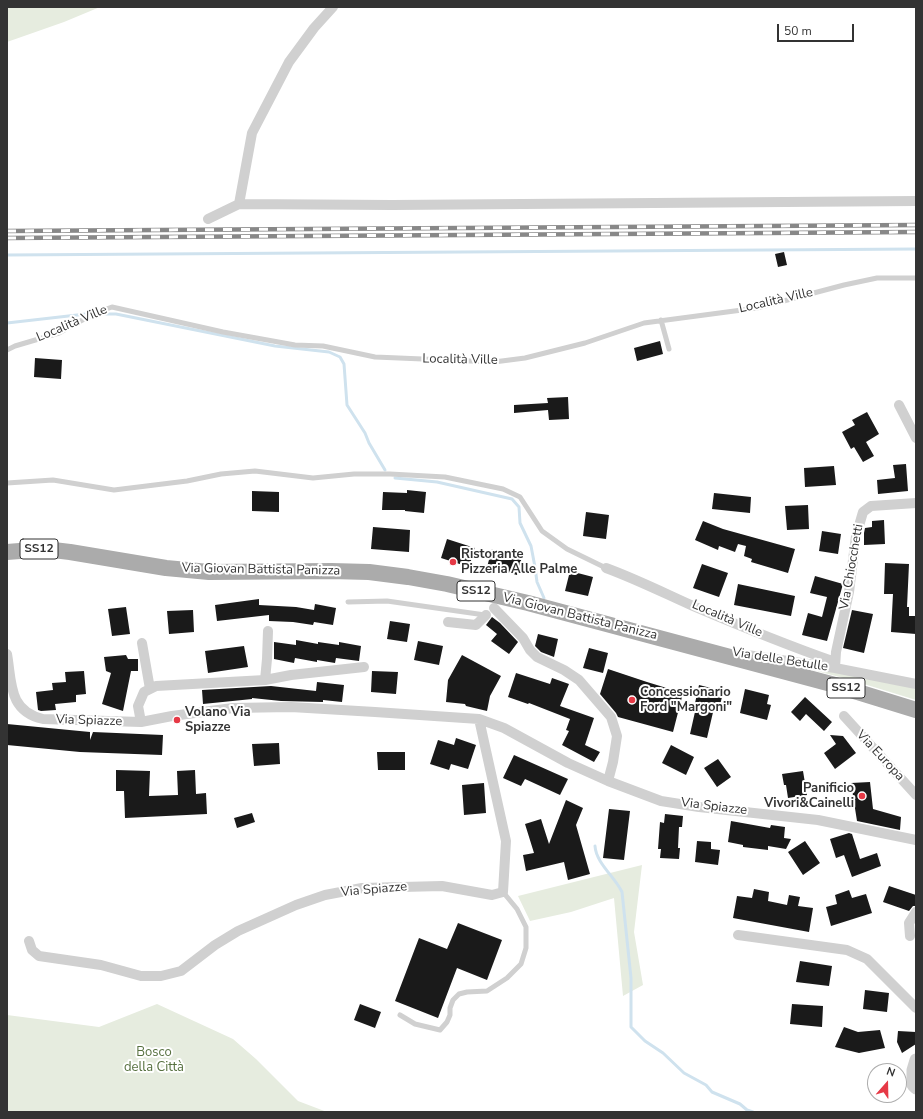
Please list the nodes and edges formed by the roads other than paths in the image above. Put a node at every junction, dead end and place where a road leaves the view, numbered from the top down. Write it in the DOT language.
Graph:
graph roads {
  1 [pos="333,7"];
  2 [pos="916,201"];
  3 [pos="239,204"];
  4 [pos="208,219"];
  5 [pos="916,278"];
  6 [pos="661,320"];
  7 [pos="669,349"];
  8 [pos="7,350"];
  9 [pos="900,405"];
  10 [pos="916,438"];
  11 [pos="7,483"];
  12 [pos="916,503"];
  13 [pos="7,552"];
  14 [pos="606,568"];
  15 [pos="348,602"];
  16 [pos="498,603"];
  17 [pos="486,615"];
  18 [pos="448,622"];
  19 [pos="268,631"];
  20 [pos="142,643"];
  21 [pos="692,646"];
  22 [pos="7,654"];
  23 [pos="835,661"];
  24 [pos="364,667"];
  25 [pos="265,680"];
  26 [pos="916,684"];
  27 [pos="150,689"];
  28 [pos="911,708"];
  29 [pos="844,716"];
  30 [pos="480,719"];
  31 [pos="142,722"];
  32 [pos="608,781"];
  33 [pos="916,795"];
  34 [pos="916,840"];
  35 [pos="502,892"];
  36 [pos="916,912"];
  37 [pos="738,935"];
  38 [pos="910,936"];
  39 [pos="29,941"];
  40 [pos="916,1008"];
  41 [pos="400,1015"];
  42 [pos="916,1060"];
  43 [pos="916,1088"];
  1 -- 3 [label="street"];
  2 -- 3 [label="street"];
  3 -- 4 [label="street"];
  5 -- 6 [label="lane, Località Ville"];
  6 -- 7 [label="lane"];
  6 -- 8 [label="lane, Località Ville"];
  9 -- 10 [label="street"];
  11 -- 14 [label="lane, Località Ville"];
  12 -- 23 [label="street, Via Chiocchetti"];
  13 -- 16 [label="main road, Via Giovan Battista Panizza / SS12"];
  14 -- 23 [label="street, Località Ville"];
  15 -- 17 [label="lane"];
  16 -- 17 [label="lane"];
  16 -- 21 [label="main road, Via Giovan Battista Panizza / SS12"];
  16 -- 32 [label="street"];
  17 -- 18 [label="street, Via Giovan Battista Panizza"];
  19 -- 25 [label="street"];
  20 -- 27 [label="street"];
  21 -- 23 [label="street, Via delle Betulle"];
  21 -- 28 [label="main road, Via Giovan Battista Panizza / SS12"];
  22 -- 31 [label="street, Via Spiazze"];
  23 -- 26 [label="street, Via delle Betulle"];
  24 -- 25 [label="street"];
  25 -- 27 [label="street"];
  27 -- 31 [label="street"];
  29 -- 33 [label="street, Via Europa"];
  30 -- 31 [label="street, Via Spiazze"];
  30 -- 32 [label="street, Via Spiazze"];
  30 -- 35 [label="street"];
  32 -- 34 [label="street, Via Spiazze"];
  35 -- 39 [label="street, Via Spiazze"];
  35 -- 41 [label="lane"];
  36 -- 38 [label="street"];
  37 -- 40 [label="street"];
  42 -- 43 [label="street"];
}
